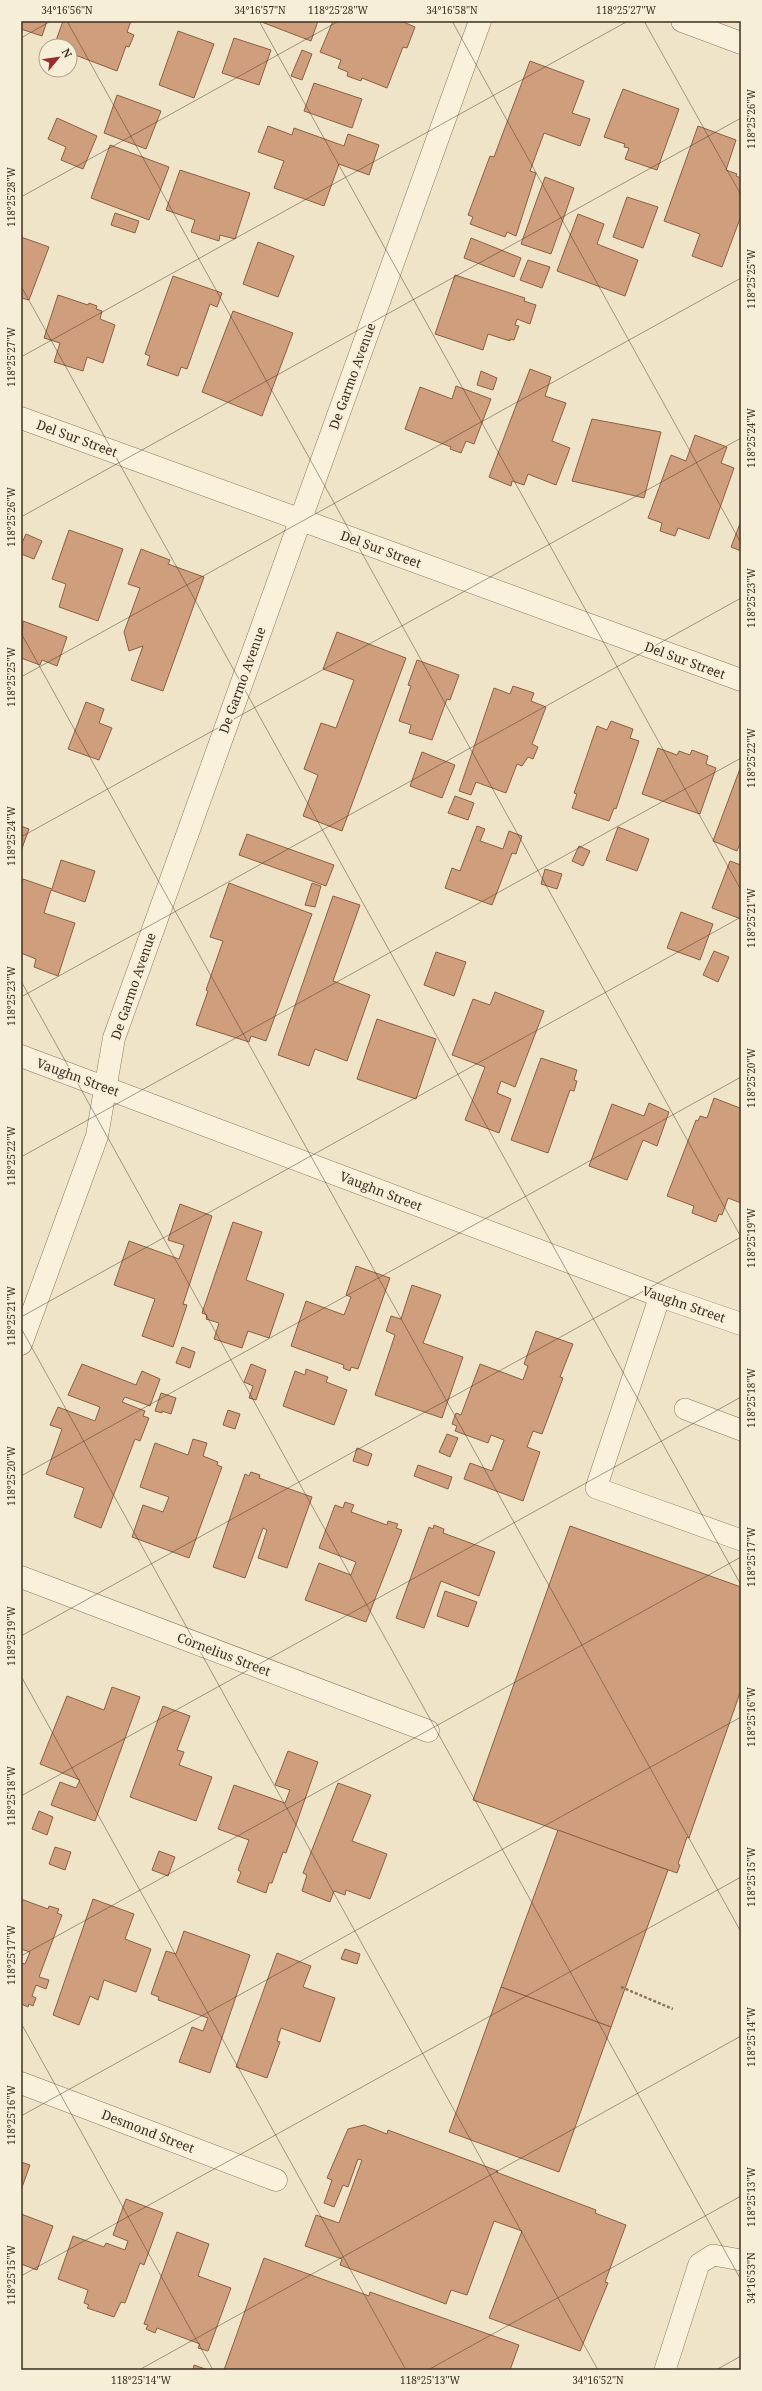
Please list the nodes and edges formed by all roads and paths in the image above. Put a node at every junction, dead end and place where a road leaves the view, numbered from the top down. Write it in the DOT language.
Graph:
graph roads {
  1 [pos="480,21"];
  2 [pos="682,21"];
  3 [pos="741,43"];
  4 [pos="21,418"];
  5 [pos="300,519"];
  6 [pos="741,680"];
  7 [pos="21,1056"];
  8 [pos="104,1086"];
  9 [pos="660,1296"];
  10 [pos="741,1324"];
  11 [pos="21,1344"];
  12 [pos="685,1409"];
  13 [pos="741,1430"];
  14 [pos="741,1540"];
  15 [pos="21,1577"];
  16 [pos="428,1730"];
  17 [pos="621,1988"];
  18 [pos="673,2009"];
  19 [pos="21,2083"];
  20 [pos="276,2180"];
  21 [pos="741,2260"];
  22 [pos="664,2370"];
  1 -- 5 [label="street, De Garmo Avenue"];
  2 -- 3 [label="street"];
  4 -- 5 [label="street, Del Sur Street"];
  5 -- 6 [label="street, Del Sur Street"];
  5 -- 8 [label="street, De Garmo Avenue"];
  7 -- 8 [label="street, Vaughn Street"];
  8 -- 9 [label="street, Vaughn Street"];
  8 -- 11 [label="street, De Garmo Avenue"];
  9 -- 10 [label="street, Vaughn Street"];
  9 -- 14 [label="lane"];
  12 -- 13 [label="lane"];
  15 -- 16 [label="street, Cornelius Street"];
  17 -- 18 [label="path"];
  19 -- 20 [label="street, Desmond Street"];
  21 -- 22 [label="lane"];
}
